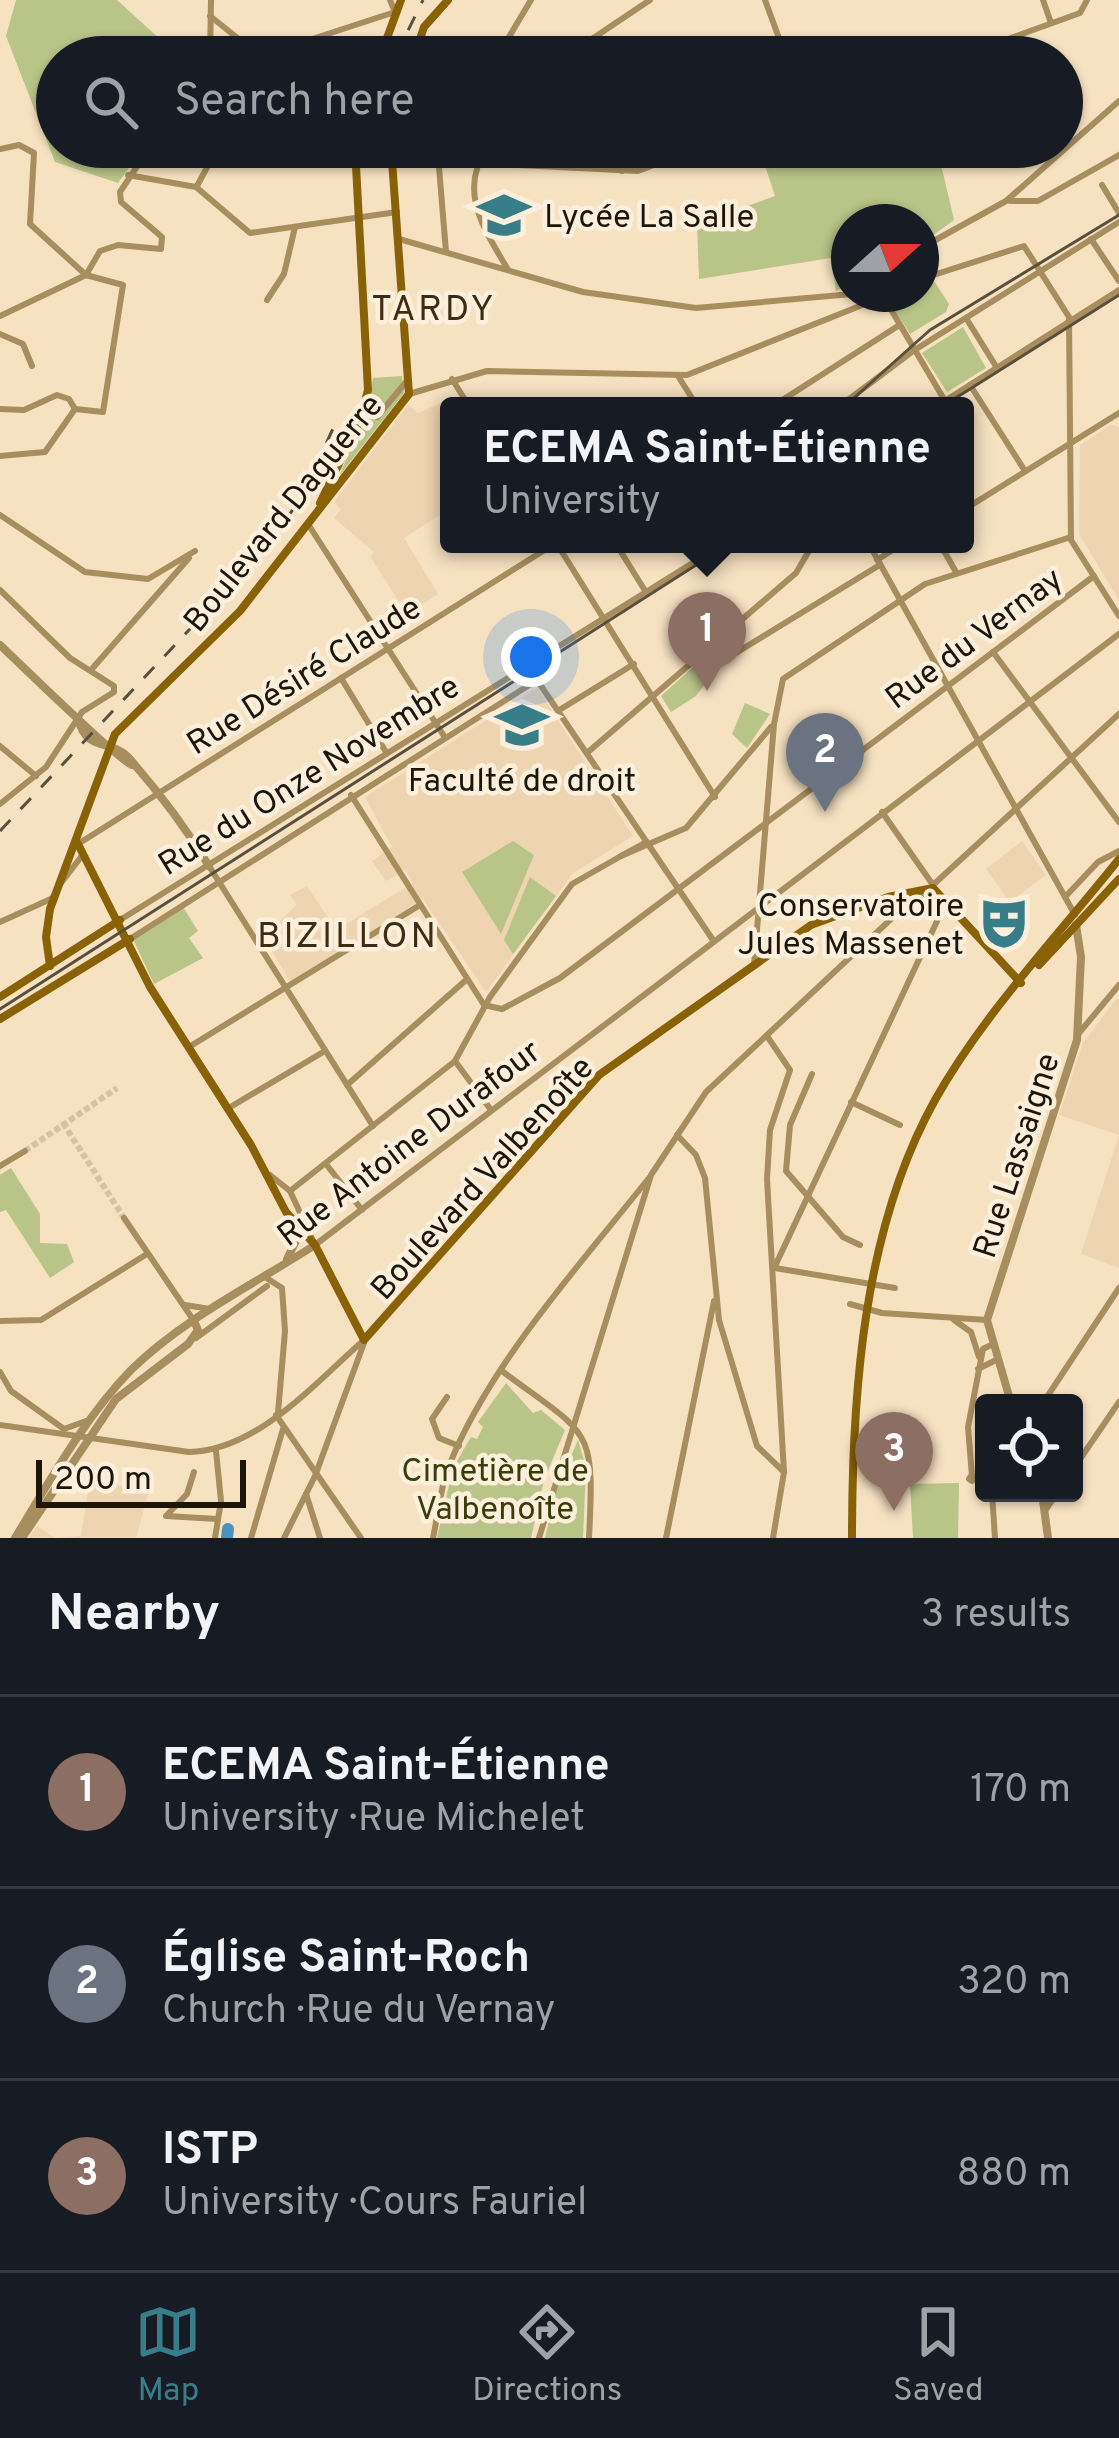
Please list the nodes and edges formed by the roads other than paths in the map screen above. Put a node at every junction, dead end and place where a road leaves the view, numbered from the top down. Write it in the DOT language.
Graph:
graph roads {
  1 [pos="212,0"];
  2 [pos="390,0"];
  3 [pos="401,0"];
  4 [pos="448,0"];
  5 [pos="531,0"];
  6 [pos="650,0"];
  7 [pos="765,0"];
  8 [pos="1043,0"];
  9 [pos="1099,0"];
  10 [pos="1088,2"];
  11 [pos="395,12"];
  12 [pos="210,16"];
  13 [pos="1051,23"];
  14 [pos="210,36"];
  15 [pos="236,36"];
  16 [pos="322,36"];
  17 [pos="387,36"];
  18 [pos="421,36"];
  19 [pos="510,36"];
  20 [pos="596,36"];
  21 [pos="778,36"];
  22 [pos="1015,36"];
  23 [pos="1119,101"];
  24 [pos="1083,133"];
  25 [pos="0,149"];
  26 [pos="1119,155"];
  27 [pos="134,168"];
  28 [pos="206,168"];
  29 [pos="355,168"];
  30 [pos="393,168"];
  31 [pos="439,168"];
  32 [pos="477,168"];
  33 [pos="568,168"];
  34 [pos="646,168"];
  35 [pos="1043,168"];
  36 [pos="622,171"];
  37 [pos="128,175"];
  38 [pos="1102,185"];
  39 [pos="196,187"];
  40 [pos="1006,201"];
  41 [pos="397,212"];
  42 [pos="1119,218"];
  43 [pos="357,219"];
  44 [pos="295,227"];
  45 [pos="939,238"];
  46 [pos="399,239"];
  47 [pos="1091,239"];
  48 [pos="446,252"];
  49 [pos="509,271"];
  50 [pos="939,271"];
  51 [pos="1041,271"];
  52 [pos="86,275"];
  53 [pos="1119,286"];
  54 [pos="831,296"];
  55 [pos="267,300"];
  56 [pos="842,312"];
  57 [pos="892,312"];
  58 [pos="0,316"];
  59 [pos="966,318"];
  60 [pos="1070,322"];
  61 [pos="898,326"];
  62 [pos="0,334"];
  63 [pos="913,351"];
  64 [pos="32,366"];
  65 [pos="998,368"];
  66 [pos="678,376"];
  67 [pos="452,379"];
  68 [pos="408,380"];
  69 [pos="433,383"];
  70 [pos="970,385"];
  71 [pos="409,394"];
  72 [pos="463,397"];
  73 [pos="691,397"];
  74 [pos="787,397"];
  75 [pos="852,397"];
  76 [pos="938,397"];
  77 [pos="951,397"];
  78 [pos="363,408"];
  79 [pos="0,409"];
  80 [pos="75,410"];
  81 [pos="1119,413"];
  82 [pos="1071,442"];
  83 [pos="0,456"];
  84 [pos="1025,471"];
  85 [pos="341,484"];
  86 [pos="326,491"];
  87 [pos="974,503"];
  88 [pos="0,515"];
  89 [pos="310,522"];
  90 [pos="1071,538"];
  91 [pos="541,553"];
  92 [pos="561,553"];
  93 [pos="622,553"];
  94 [pos="709,553"];
  95 [pos="808,553"];
  96 [pos="872,553"];
  97 [pos="890,553"];
  98 [pos="945,553"];
  99 [pos="877,563"];
  100 [pos="956,572"];
  101 [pos="1094,576"];
  102 [pos="644,589"];
  103 [pos="0,590"];
  104 [pos="897,600"];
  105 [pos="1117,612"];
  106 [pos="602,615"];
  107 [pos="1119,634"];
  108 [pos="0,645"];
  109 [pos="389,648"];
  110 [pos="993,652"];
  111 [pos="692,662"];
  112 [pos="634,664"];
  113 [pos="90,670"];
  114 [pos="341,678"];
  115 [pos="946,688"];
  116 [pos="655,695"];
  117 [pos="1030,701"];
  118 [pos="561,709"];
  119 [pos="1119,714"];
  120 [pos="78,718"];
  121 [pos="435,723"];
  122 [pos="774,724"];
  123 [pos="444,736"];
  124 [pos="976,742"];
  125 [pos="0,746"];
  126 [pos="110,748"];
  127 [pos="588,752"];
  128 [pos="387,753"];
  129 [pos="1072,758"];
  130 [pos="36,776"];
  131 [pos="162,791"];
  132 [pos="351,795"];
  133 [pos="715,797"];
  134 [pos="0,804"];
  135 [pos="1015,810"];
  136 [pos="882,812"];
  137 [pos="765,821"];
  138 [pos="1119,822"];
  139 [pos="78,844"];
  140 [pos="649,844"];
  141 [pos="1119,855"];
  142 [pos="81,857"];
  143 [pos="209,866"];
  144 [pos="1119,879"];
  145 [pos="217,880"];
  146 [pos="58,886"];
  147 [pos="933,887"];
  148 [pos="678,888"];
  149 [pos="921,891"];
  150 [pos="55,897"];
  151 [pos="1066,897"];
  152 [pos="947,901"];
  153 [pos="420,905"];
  154 [pos="756,908"];
  155 [pos="938,912"];
  156 [pos="1075,915"];
  157 [pos="121,920"];
  158 [pos="0,922"];
  159 [pos="1077,930"];
  160 [pos="130,938"];
  161 [pos="713,940"];
  162 [pos="110,951"];
  163 [pos="50,966"];
  164 [pos="754,966"];
  165 [pos="143,975"];
  166 [pos="466,979"];
  167 [pos="1021,983"];
  168 [pos="285,987"];
  169 [pos="1117,989"];
  170 [pos="0,998"];
  171 [pos="484,1005"];
  172 [pos="0,1018"];
  173 [pos="1078,1035"];
  174 [pos="767,1036"];
  175 [pos="189,1047"];
  176 [pos="325,1051"];
  177 [pos="455,1061"];
  178 [pos="812,1074"];
  179 [pos="347,1085"];
  180 [pos="851,1102"];
  181 [pos="227,1109"];
  182 [pos="491,1110"];
  183 [pos="900,1125"];
  184 [pos="373,1126"];
  185 [pos="677,1136"];
  186 [pos="25,1150"];
  187 [pos="326,1164"];
  188 [pos="0,1166"];
  189 [pos="263,1169"];
  190 [pos="651,1175"];
  191 [pos="290,1190"];
  192 [pos="806,1199"];
  193 [pos="362,1210"];
  194 [pos="286,1212"];
  195 [pos="124,1218"];
  196 [pos="315,1245"];
  197 [pos="860,1245"];
  198 [pos="147,1254"];
  199 [pos="282,1265"];
  200 [pos="775,1268"];
  201 [pos="265,1281"];
  202 [pos="874,1283"];
  203 [pos="895,1288"];
  204 [pos="1119,1288"];
  205 [pos="238,1291"];
  206 [pos="715,1297"];
  207 [pos="244,1303"];
  208 [pos="183,1304"];
  209 [pos="850,1304"];
  210 [pos="212,1308"];
  211 [pos="870,1311"];
  212 [pos="945,1318"];
  213 [pos="0,1321"];
  214 [pos="987,1321"];
  215 [pos="219,1322"];
  216 [pos="191,1323"];
  217 [pos="364,1340"];
  218 [pos="188,1344"];
  219 [pos="991,1345"];
  220 [pos="996,1360"];
  221 [pos="979,1365"];
  222 [pos="502,1371"];
  223 [pos="0,1372"];
  224 [pos="118,1384"];
  225 [pos="1008,1394"];
  226 [pos="1049,1394"];
  227 [pos="447,1397"];
  228 [pos="1119,1402"];
  229 [pos="277,1414"];
  230 [pos="94,1417"];
  231 [pos="0,1425"];
  232 [pos="576,1425"];
  233 [pos="283,1430"];
  234 [pos="90,1437"];
  235 [pos="460,1446"];
  236 [pos="216,1451"];
  237 [pos="1083,1455"];
  238 [pos="194,1472"];
  239 [pos="784,1472"];
  240 [pos="315,1476"];
  241 [pos="975,1479"];
  242 [pos="306,1494"];
  243 [pos="993,1502"];
  244 [pos="1045,1502"];
  245 [pos="1051,1502"];
  246 [pos="1047,1508"];
  247 [pos="217,1519"];
  248 [pos="18,1538"];
  249 [pos="215,1538"];
  250 [pos="251,1538"];
  251 [pos="284,1538"];
  252 [pos="320,1538"];
  253 [pos="361,1538"];
  254 [pos="433,1538"];
  255 [pos="539,1538"];
  256 [pos="589,1538"];
  257 [pos="666,1538"];
  258 [pos="773,1538"];
  259 [pos="852,1538"];
  260 [pos="995,1538"];
  261 [pos="1048,1538"];
  1 -- 12 [label="street"];
  2 -- 11 [label="street"];
  3 -- 11 [label="main road"];
  4 -- 18 [label="main road"];
  5 -- 19 [label="street"];
  6 -- 20 [label="street"];
  7 -- 21 [label="street"];
  8 -- 13 [label="street"];
  9 -- 10 [label="street"];
  10 -- 13 [label="street"];
  11 -- 16 [label="street"];
  11 -- 17 [label="main road"];
  12 -- 14 [label="street"];
  12 -- 15 [label="street"];
  13 -- 22 [label="street"];
  23 -- 24 [label="street"];
  25 -- 52 [label="street"];
  26 -- 40 [label="street"];
  27 -- 37 [label="street"];
  28 -- 39 [label="street"];
  29 -- 43 [label="main road"];
  30 -- 41 [label="main road"];
  31 -- 48 [label="street"];
  32 -- 49 [label="street"];
  33 -- 36 [label="street"];
  34 -- 36 [label="street"];
  35 -- 40 [label="street"];
  37 -- 39 [label="street"];
  37 -- 52 [label="street"];
  38 -- 42 [label="street"];
  39 -- 44 [label="street"];
  40 -- 45 [label="street"];
  41 -- 43 [label="street"];
  41 -- 46 [label="main road"];
  42 -- 47 [label="street"];
  43 -- 44 [label="street"];
  43 -- 78 [label="main road"];
  44 -- 55 [label="street"];
  46 -- 48 [label="street"];
  46 -- 68 [label="main road"];
  47 -- 51 [label="street"];
  47 -- 53 [label="street"];
  48 -- 49 [label="street"];
  49 -- 54 [label="street"];
  50 -- 51 [label="street"];
  51 -- 59 [label="street"];
  51 -- 60 [label="street"];
  52 -- 58 [label="street"];
  52 -- 80 [label="street"];
  53 -- 60 [label="street"];
  56 -- 66 [label="street"];
  57 -- 61 [label="street"];
  59 -- 63 [label="street"];
  59 -- 65 [label="street"];
  60 -- 65 [label="street"];
  60 -- 82 [label="street"];
  61 -- 63 [label="street"];
  61 -- 74 [label="street"];
  62 -- 64 [label="street"];
  63 -- 75 [label="street"];
  63 -- 76 [label="street"];
  65 -- 70 [label="street"];
  66 -- 67 [label="street"];
  66 -- 73 [label="street"];
  67 -- 69 [label="street"];
  67 -- 72 [label="street"];
  68 -- 69 [label="street"];
  68 -- 71 [label="main road"];
  68 -- 78 [label="street"];
  69 -- 71 [label="street"];
  70 -- 77 [label="street"];
  70 -- 84 [label="street"];
  71 -- 85 [label="main road, Boulevard Daguerre"];
  78 -- 86 [label="main road"];
  79 -- 80 [label="street"];
  80 -- 83 [label="street"];
  81 -- 82 [label="street"];
  82 -- 84 [label="street"];
  82 -- 90 [label="street"];
  84 -- 87 [label="street"];
  85 -- 86 [label="main road"];
  85 -- 89 [label="main road, Boulevard Daguerre"];
  86 -- 89 [label="main road"];
  88 -- 113 [label="street"];
  89 -- 109 [label="street"];
  89 -- 126 [label="main road, Boulevard Daguerre"];
  90 -- 100 [label="street"];
  90 -- 101 [label="street"];
  91 -- 109 [label="street, Rue Désiré Claude"];
  92 -- 106 [label="street"];
  93 -- 102 [label="street"];
  94 -- 102 [label="street, Rue du Onze Novembre"];
  95 -- 111 [label="street"];
  96 -- 99 [label="street"];
  97 -- 99 [label="street"];
  98 -- 100 [label="street"];
  99 -- 104 [label="street"];
  99 -- 111 [label="street"];
  100 -- 104 [label="street"];
  101 -- 105 [label="street"];
  101 -- 110 [label="street, Rue du Vernay"];
  102 -- 106 [label="street, Rue du Onze Novembre"];
  103 -- 113 [label="street"];
  104 -- 115 [label="street"];
  104 -- 122 [label="street"];
  106 -- 112 [label="street"];
  106 -- 121 [label="street, Rue du Onze Novembre"];
  107 -- 117 [label="street, Rue Antoine Durafour"];
  108 -- 120 [label="street"];
  109 -- 114 [label="street, Rue Désiré Claude"];
  109 -- 121 [label="street"];
  110 -- 115 [label="street, Rue du Vernay"];
  110 -- 117 [label="street"];
  111 -- 116 [label="street"];
  112 -- 116 [label="street"];
  112 -- 118 [label="street"];
  113 -- 120 [label="street"];
  114 -- 128 [label="street"];
  114 -- 131 [label="street, Rue Désiré Claude"];
  115 -- 124 [label="street"];
  115 -- 137 [label="street, Rue du Vernay"];
  116 -- 127 [label="street"];
  116 -- 133 [label="street"];
  117 -- 124 [label="street, Rue Antoine Durafour"];
  117 -- 129 [label="street"];
  118 -- 123 [label="street, Rue du Onze Novembre"];
  118 -- 127 [label="street"];
  119 -- 129 [label="street"];
  120 -- 126 [label="street"];
  120 -- 130 [label="street"];
  121 -- 123 [label="street"];
  121 -- 128 [label="street, Rue du Onze Novembre"];
  122 -- 133 [label="street"];
  122 -- 137 [label="street"];
  123 -- 132 [label="street, Rue du Onze Novembre"];
  124 -- 135 [label="street"];
  124 -- 136 [label="street, Rue Antoine Durafour"];
  125 -- 130 [label="street"];
  126 -- 131 [label="street"];
  126 -- 139 [label="main road, Boulevard Daguerre"];
  127 -- 140 [label="street"];
  128 -- 143 [label="street, Rue du Onze Novembre"];
  129 -- 135 [label="street"];
  129 -- 138 [label="street"];
  130 -- 134 [label="street"];
  131 -- 139 [label="street, Rue Désiré Claude"];
  131 -- 143 [label="street"];
  132 -- 145 [label="street, Rue du Onze Novembre"];
  132 -- 153 [label="street"];
  133 -- 140 [label="street"];
  135 -- 147 [label="street"];
  135 -- 151 [label="street"];
  136 -- 147 [label="street"];
  136 -- 154 [label="street, Rue Antoine Durafour"];
  137 -- 148 [label="street, Rue du Vernay"];
  137 -- 154 [label="street"];
  139 -- 142 [label="main road"];
  139 -- 146 [label="main road, Boulevard Daguerre"];
  140 -- 148 [label="street"];
  140 -- 171 [label="street"];
  141 -- 151 [label="street"];
  141 -- 156 [label="main road"];
  142 -- 146 [label="street, Boulevard Daguerre"];
  142 -- 157 [label="main road"];
  143 -- 145 [label="street"];
  143 -- 157 [label="street, Rue du Onze Novembre"];
  144 -- 159 [label="main road"];
  145 -- 160 [label="street, Rue du Onze Novembre"];
  145 -- 168 [label="street"];
  146 -- 150 [label="main road, Boulevard Daguerre"];
  147 -- 149 [label="main road, Boulevard Valbenoîte"];
  147 -- 152 [label="main road"];
  148 -- 161 [label="street"];
  148 -- 171 [label="street, Rue du Vernay"];
  149 -- 155 [label="street"];
  149 -- 164 [label="main road, Boulevard Valbenoîte"];
  149 -- 174 [label="street"];
  150 -- 158 [label="street"];
  150 -- 163 [label="main road, Boulevard Daguerre"];
  151 -- 156 [label="street"];
  152 -- 155 [label="street"];
  152 -- 167 [label="main road"];
  153 -- 166 [label="street"];
  153 -- 168 [label="street"];
  154 -- 161 [label="street, Rue Antoine Durafour"];
  154 -- 164 [label="street"];
  155 -- 180 [label="street"];
  156 -- 159 [label="street, Rue Lassaigne"];
  156 -- 167 [label="main road"];
  157 -- 160 [label="main road"];
  157 -- 163 [label="main road"];
  159 -- 167 [label="main road"];
  159 -- 173 [label="street, Rue Lassaigne"];
  160 -- 162 [label="main road"];
  160 -- 165 [label="main road"];
  161 -- 182 [label="street, Rue Antoine Durafour"];
  162 -- 165 [label="main road"];
  162 -- 172 [label="main road"];
  163 -- 170 [label="main road"];
  164 -- 217 [label="main road, Boulevard Valbenoîte"];
  165 -- 175 [label="main road"];
  166 -- 171 [label="street"];
  166 -- 179 [label="street"];
  167 -- 202 [label="main road"];
  168 -- 175 [label="street"];
  168 -- 176 [label="street"];
  169 -- 173 [label="street"];
  171 -- 177 [label="street"];
  173 -- 214 [label="street, Rue Lassaigne"];
  174 -- 185 [label="street"];
  174 -- 200 [label="street"];
  175 -- 181 [label="main road"];
  176 -- 179 [label="street"];
  176 -- 181 [label="street"];
  177 -- 182 [label="street"];
  177 -- 184 [label="street"];
  178 -- 192 [label="street"];
  179 -- 184 [label="street"];
  180 -- 183 [label="street"];
  180 -- 192 [label="street"];
  181 -- 189 [label="main road"];
  182 -- 193 [label="street, Rue Antoine Durafour"];
  184 -- 187 [label="street"];
  185 -- 190 [label="street"];
  185 -- 206 [label="street"];
  186 -- 188 [label="street"];
  187 -- 191 [label="street"];
  187 -- 193 [label="street"];
  189 -- 191 [label="street"];
  189 -- 194 [label="main road"];
  190 -- 222 [label="street"];
  190 -- 232 [label="street"];
  191 -- 196 [label="street"];
  192 -- 197 [label="street"];
  192 -- 200 [label="street"];
  193 -- 196 [label="street, Rue Antoine Durafour"];
  194 -- 196 [label="main road"];
  194 -- 199 [label="street"];
  195 -- 198 [label="street"];
  196 -- 199 [label="street, Rue Antoine Durafour"];
  196 -- 217 [label="main road"];
  198 -- 208 [label="street"];
  198 -- 213 [label="street"];
  199 -- 201 [label="street, Rue Antoine Durafour"];
  200 -- 202 [label="street"];
  200 -- 239 [label="street"];
  201 -- 205 [label="street, Rue Antoine Durafour"];
  201 -- 207 [label="street, Rue Antoine Durafour"];
  201 -- 229 [label="street"];
  202 -- 203 [label="street"];
  202 -- 211 [label="main road"];
  204 -- 226 [label="street"];
  205 -- 207 [label="street"];
  205 -- 210 [label="street, Rue Antoine Durafour"];
  206 -- 239 [label="street"];
  206 -- 257 [label="street"];
  207 -- 215 [label="street, Rue Antoine Durafour"];
  208 -- 210 [label="street"];
  208 -- 216 [label="street"];
  209 -- 211 [label="street"];
  210 -- 215 [label="street"];
  210 -- 216 [label="street, Rue Antoine Durafour"];
  211 -- 212 [label="street"];
  211 -- 259 [label="main road"];
  212 -- 214 [label="street"];
  212 -- 221 [label="street"];
  214 -- 219 [label="street"];
  215 -- 218 [label="street, Rue Antoine Durafour"];
  216 -- 218 [label="street"];
  216 -- 224 [label="street, Rue Antoine Durafour"];
  217 -- 229 [label="street, Boulevard Valbenoîte"];
  217 -- 240 [label="street"];
  218 -- 234 [label="street, Rue Antoine Durafour"];
  219 -- 220 [label="street"];
  219 -- 221 [label="street"];
  220 -- 221 [label="street"];
  220 -- 225 [label="street"];
  221 -- 241 [label="street"];
  222 -- 232 [label="street"];
  222 -- 235 [label="street"];
  223 -- 230 [label="street"];
  224 -- 230 [label="street, Rue Antoine Durafour"];
  224 -- 234 [label="street"];
  227 -- 235 [label="street"];
  228 -- 237 [label="street"];
  229 -- 233 [label="street"];
  229 -- 236 [label="street, Boulevard Valbenoîte"];
  230 -- 234 [label="street, Rue Antoine Durafour"];
  231 -- 234 [label="street"];
  232 -- 255 [label="street"];
  232 -- 256 [label="street"];
  233 -- 240 [label="street"];
  233 -- 250 [label="street"];
  234 -- 236 [label="street"];
  234 -- 248 [label="street"];
  235 -- 254 [label="street"];
  236 -- 247 [label="street"];
  238 -- 247 [label="street"];
  239 -- 258 [label="street"];
  240 -- 242 [label="street"];
  240 -- 253 [label="street"];
  242 -- 251 [label="street"];
  242 -- 252 [label="street"];
  243 -- 260 [label="street"];
  244 -- 246 [label="street"];
  245 -- 246 [label="street"];
  246 -- 261 [label="street"];
  247 -- 249 [label="street"];
}
